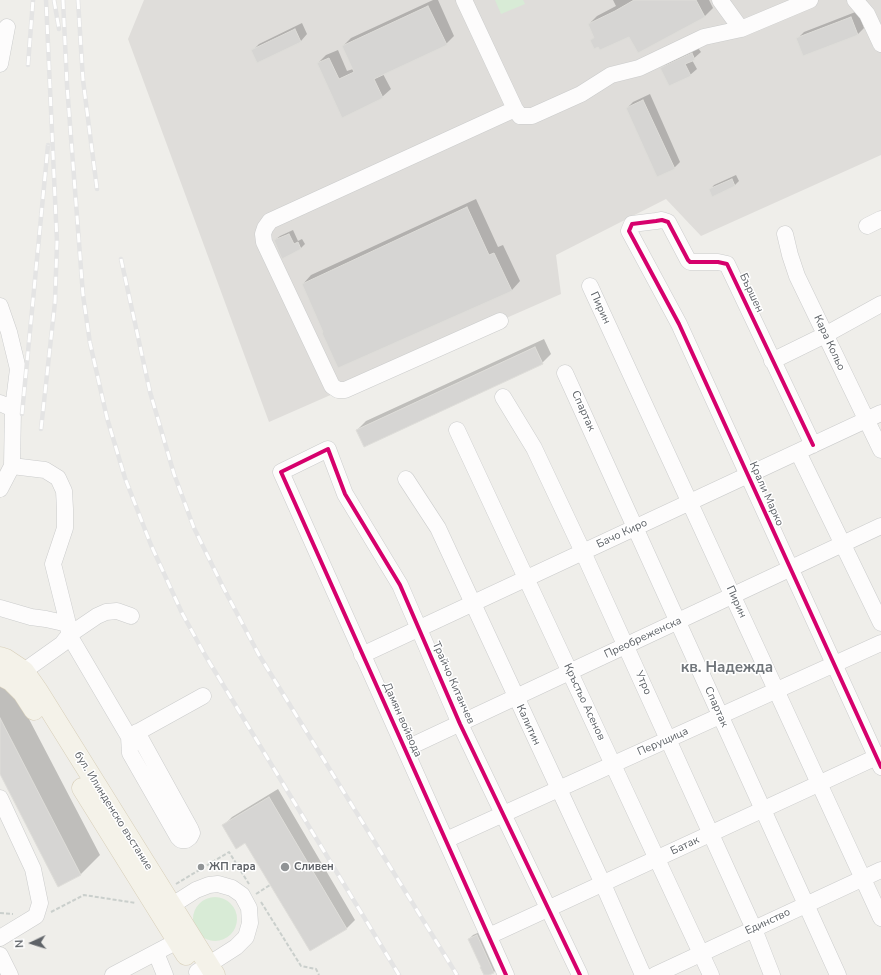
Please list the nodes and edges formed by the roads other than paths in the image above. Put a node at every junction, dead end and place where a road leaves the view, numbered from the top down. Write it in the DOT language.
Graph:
graph roads {
  1 [pos="464,0"];
  2 [pos="720,0"];
  3 [pos="810,0"];
  4 [pos="855,0"];
  5 [pos="7,26"];
  6 [pos="741,29"];
  7 [pos="881,44"];
  8 [pos="0,64"];
  9 [pos="515,108"];
  10 [pos="881,219"];
  11 [pos="867,226"];
  12 [pos="629,231"];
  13 [pos="785,234"];
  14 [pos="590,286"];
  15 [pos="0,307"];
  16 [pos="879,311"];
  17 [pos="500,321"];
  18 [pos="825,335"];
  19 [pos="772,361"];
  20 [pos="565,373"];
  21 [pos="503,397"];
  22 [pos="7,406"];
  23 [pos="881,413"];
  24 [pos="866,420"];
  25 [pos="457,430"];
  26 [pos="813,444"];
  27 [pos="881,450"];
  28 [pos="798,452"];
  29 [pos="12,466"];
  30 [pos="280,472"];
  31 [pos="748,475"];
  32 [pos="406,479"];
  33 [pos="0,489"];
  34 [pos="690,502"];
  35 [pos="881,526"];
  36 [pos="635,528"];
  37 [pos="843,544"];
  38 [pos="583,552"];
  39 [pos="790,568"];
  40 [pos="526,578"];
  41 [pos="733,595"];
  42 [pos="472,604"];
  43 [pos="0,608"];
  44 [pos="131,616"];
  45 [pos="678,621"];
  46 [pos="881,623"];
  47 [pos="419,628"];
  48 [pos="69,630"];
  49 [pos="881,643"];
  50 [pos="626,646"];
  51 [pos="362,655"];
  52 [pos="0,657"];
  53 [pos="834,664"];
  54 [pos="24,671"];
  55 [pos="570,672"];
  56 [pos="0,675"];
  57 [pos="777,690"];
  58 [pos="203,696"];
  59 [pos="516,698"];
  60 [pos="720,716"];
  61 [pos="460,724"];
  62 [pos="133,735"];
  63 [pos="668,740"];
  64 [pos="405,749"];
  65 [pos="880,760"];
  66 [pos="613,765"];
  67 [pos="819,784"];
  68 [pos="559,789"];
  69 [pos="0,798"];
  70 [pos="763,810"];
  71 [pos="503,814"];
  72 [pos="710,834"];
  73 [pos="446,840"];
  74 [pos="657,859"];
  75 [pos="881,870"];
  76 [pos="863,878"];
  77 [pos="603,884"];
  78 [pos="806,905"];
  79 [pos="158,908"];
  80 [pos="548,909"];
  81 [pos="881,918"];
  82 [pos="754,929"];
  83 [pos="489,936"];
  84 [pos="0,938"];
  85 [pos="184,938"];
  86 [pos="156,953"];
  87 [pos="701,954"];
  88 [pos="0,955"];
  89 [pos="205,972"];
  90 [pos="10,975"];
  91 [pos="113,975"];
  92 [pos="165,975"];
  93 [pos="506,975"];
  94 [pos="580,975"];
  95 [pos="643,975"];
  96 [pos="655,975"];
  97 [pos="711,975"];
  98 [pos="772,975"];
  99 [pos="838,975"];
  1 -- 9 [label="street"];
  2 -- 6 [label="street"];
  3 -- 6 [label="street"];
  4 -- 7 [label="street"];
  5 -- 8 [label="street"];
  6 -- 9 [label="street"];
  9 -- 17 [label="street"];
  10 -- 11 [label="street"];
  12 -- 19 [label="street, Бършен"];
  12 -- 31 [label="street, Крали Марко"];
  13 -- 18 [label="street, Кара Кольо"];
  14 -- 34 [label="street, Пирин"];
  15 -- 22 [label="street"];
  16 -- 18 [label="street"];
  18 -- 19 [label="street"];
  18 -- 24 [label="street, Кара Кольо"];
  19 -- 26 [label="street, Бършен"];
  20 -- 36 [label="street, Спартак"];
  21 -- 38 [label="street, Утро"];
  22 -- 29 [label="street"];
  23 -- 24 [label="street, Бачо Киро"];
  24 -- 26 [label="street, Бачо Киро"];
  24 -- 27 [label="street, Кара Кольо"];
  25 -- 40 [label="street, Кръстьо Асенов"];
  26 -- 28 [label="street, Бачо Киро"];
  28 -- 31 [label="street, Бачо Киро"];
  28 -- 37 [label="street"];
  29 -- 33 [label="street"];
  29 -- 48 [label="street"];
  30 -- 47 [label="street, Трайчо Китанчев"];
  30 -- 51 [label="street, Дамян войвода"];
  31 -- 34 [label="street, Бачо Киро"];
  31 -- 39 [label="street, Крали Марко"];
  32 -- 42 [label="street, Калитин"];
  34 -- 36 [label="street, Бачо Киро"];
  34 -- 41 [label="street, Пирин"];
  35 -- 37 [label="street, Преобреженска"];
  36 -- 38 [label="street, Бачо Киро"];
  36 -- 45 [label="street, Спартак"];
  37 -- 39 [label="street, Преобреженска"];
  37 -- 46 [label="street"];
  38 -- 40 [label="street, Бачо Киро"];
  38 -- 50 [label="street, Утро"];
  39 -- 41 [label="street, Преобреженска"];
  39 -- 53 [label="street, Крали Марко"];
  40 -- 42 [label="street, Бачо Киро"];
  40 -- 55 [label="street, Кръстьо Асенов"];
  41 -- 45 [label="street, Преобреженска"];
  41 -- 57 [label="street, Пирин"];
  42 -- 47 [label="street, Бачо Киро"];
  42 -- 59 [label="street, Калитин"];
  43 -- 48 [label="street"];
  44 -- 48 [label="street"];
  45 -- 50 [label="street, Преобреженска"];
  45 -- 60 [label="street, Спартак"];
  47 -- 51 [label="street, Бачо Киро"];
  47 -- 61 [label="street, Трайчо Китанчев"];
  48 -- 54 [label="street"];
  48 -- 62 [label="street"];
  49 -- 53 [label="street, Перущица"];
  50 -- 55 [label="street, Преобреженска"];
  50 -- 63 [label="street, Утро"];
  51 -- 64 [label="street, Дамян войвода"];
  52 -- 54 [label="main road, бул. Илинденско въстание"];
  53 -- 57 [label="street, Перущица"];
  53 -- 65 [label="street, Крали Марко"];
  54 -- 79 [label="main road, бул. Илинденско въстание"];
  55 -- 59 [label="street, Преобреженска"];
  55 -- 66 [label="street, Кръстьо Асенов"];
  56 -- 79 [label="main road, бул. Илинденско въстание"];
  57 -- 60 [label="street, Перущица"];
  57 -- 67 [label="street, Пирин"];
  58 -- 62 [label="street"];
  59 -- 61 [label="street, Преобреженска"];
  59 -- 68 [label="street, Калитин"];
  60 -- 63 [label="street, Перущица"];
  60 -- 70 [label="street, Спартак"];
  61 -- 64 [label="street, Преобреженска"];
  61 -- 71 [label="street, Трайчо Китанчев"];
  62 -- 62 [label="street"];
  63 -- 66 [label="street, Перущица"];
  63 -- 72 [label="street, Утро"];
  64 -- 73 [label="street, Дамян войвода"];
  65 -- 67 [label="street, Батак"];
  66 -- 68 [label="street, Перущица"];
  66 -- 74 [label="street, Кръстьо Асенов"];
  67 -- 70 [label="street, Батак"];
  67 -- 76 [label="street, Пирин"];
  68 -- 71 [label="street, Перущица"];
  68 -- 77 [label="street, Калитин"];
  69 -- 84 [label="street"];
  70 -- 72 [label="street, Батак"];
  70 -- 78 [label="street, Спартак"];
  71 -- 73 [label="street, Перущица"];
  71 -- 80 [label="street, Трайчо Китанчев"];
  72 -- 74 [label="street, Батак"];
  72 -- 82 [label="street, Утро"];
  73 -- 83 [label="street, Дамян войвода"];
  74 -- 77 [label="street, Батак"];
  74 -- 87 [label="street, Кръстьо Асенов"];
  75 -- 76 [label="street, Единство"];
  76 -- 78 [label="street, Единство"];
  76 -- 81 [label="street, Пирин"];
  77 -- 80 [label="street, Батак"];
  77 -- 95 [label="street, Калитин"];
  78 -- 82 [label="street, Единство"];
  78 -- 99 [label="street, Спартак"];
  79 -- 85 [label="main road, бул. Илинденско въстание"];
  79 -- 89 [label="street"];
  80 -- 83 [label="street, Батак"];
  80 -- 94 [label="street, Трайчо Китанчев"];
  82 -- 87 [label="street, Единство"];
  82 -- 98 [label="street, Утро"];
  83 -- 93 [label="street, Дамян войвода"];
  85 -- 86 [label="street"];
  85 -- 89 [label="main road, бул. Илинденско въстание"];
  86 -- 91 [label="street"];
  86 -- 92 [label="street"];
  87 -- 96 [label="street, Единство"];
  87 -- 97 [label="street, Кръстьо Асенов"];
  88 -- 90 [label="street"];
}
